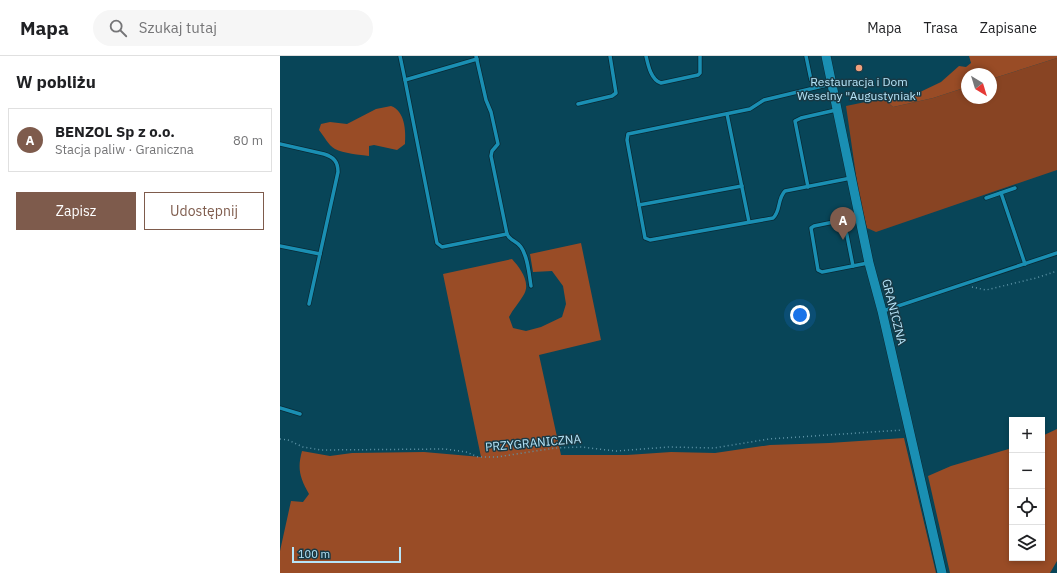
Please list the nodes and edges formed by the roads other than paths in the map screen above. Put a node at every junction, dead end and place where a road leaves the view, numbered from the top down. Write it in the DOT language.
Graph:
graph roads {
  1 [pos="400,56"];
  2 [pos="610,56"];
  3 [pos="646,56"];
  4 [pos="700,56"];
  5 [pos="806,56"];
  6 [pos="826,56"];
  7 [pos="476,58"];
  8 [pos="405,80"];
  9 [pos="811,80"];
  10 [pos="832,84"];
  11 [pos="578,104"];
  12 [pos="837,110"];
  13 [pos="728,114"];
  14 [pos="280,144"];
  15 [pos="851,178"];
  16 [pos="742,186"];
  17 [pos="808,187"];
  18 [pos="1015,188"];
  19 [pos="1001,193"];
  20 [pos="986,198"];
  21 [pos="639,205"];
  22 [pos="859,217"];
  23 [pos="844,220"];
  24 [pos="749,222"];
  25 [pos="507,234"];
  26 [pos="280,246"];
  27 [pos="1057,253"];
  28 [pos="320,254"];
  29 [pos="869,263"];
  30 [pos="1025,264"];
  31 [pos="853,266"];
  32 [pos="531,286"];
  33 [pos="309,304"];
  34 [pos="882,311"];
  35 [pos="280,408"];
  36 [pos="300,414"];
  37 [pos="942,573"];
  1 -- 8 [label="lane"];
  2 -- 11 [label="lane"];
  3 -- 4 [label="lane"];
  5 -- 9 [label="lane"];
  6 -- 10 [label="street, GRANICZNA"];
  7 -- 8 [label="lane"];
  7 -- 25 [label="lane"];
  8 -- 25 [label="lane"];
  10 -- 12 [label="street, GRANICZNA"];
  10 -- 13 [label="lane"];
  12 -- 15 [label="street, GRANICZNA"];
  12 -- 17 [label="lane"];
  13 -- 16 [label="lane"];
  13 -- 21 [label="lane"];
  14 -- 28 [label="lane"];
  15 -- 17 [label="lane"];
  15 -- 22 [label="street, GRANICZNA"];
  16 -- 21 [label="lane"];
  16 -- 24 [label="lane"];
  17 -- 24 [label="lane"];
  18 -- 19 [label="lane"];
  19 -- 20 [label="lane"];
  19 -- 30 [label="lane"];
  21 -- 24 [label="lane"];
  22 -- 23 [label="lane"];
  22 -- 29 [label="street, GRANICZNA"];
  23 -- 31 [label="lane"];
  23 -- 31 [label="lane"];
  25 -- 32 [label="lane"];
  26 -- 28 [label="lane"];
  27 -- 30 [label="lane"];
  28 -- 33 [label="lane"];
  29 -- 31 [label="lane"];
  29 -- 34 [label="street, GRANICZNA"];
  30 -- 34 [label="lane"];
  34 -- 37 [label="street, GRANICZNA"];
  35 -- 36 [label="lane"];
}
